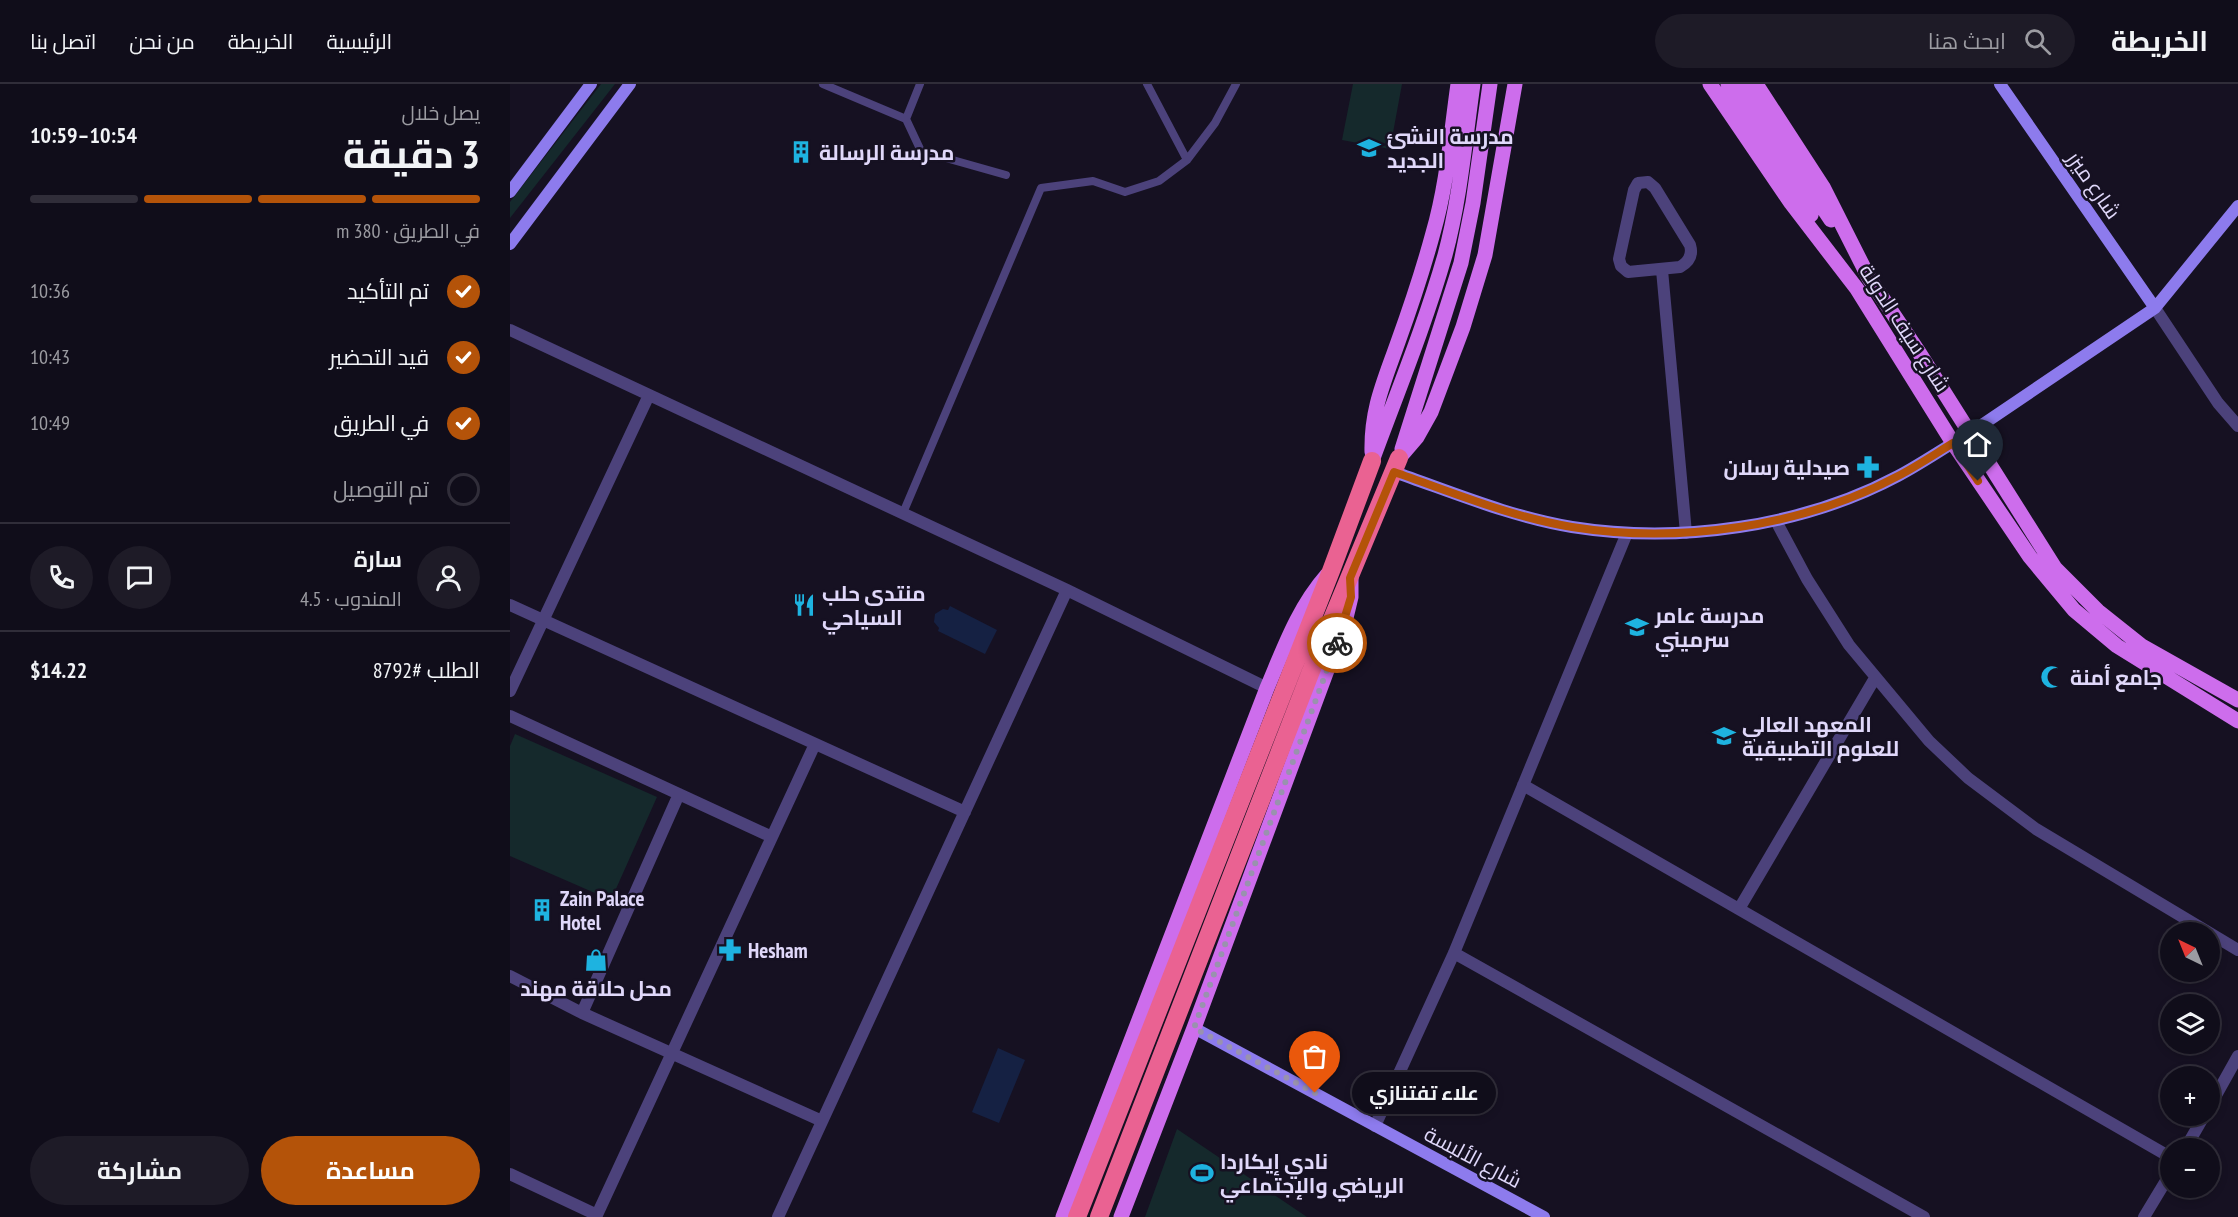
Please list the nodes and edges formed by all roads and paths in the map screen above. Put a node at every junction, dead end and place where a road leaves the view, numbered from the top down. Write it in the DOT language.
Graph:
graph roads {
  1 [pos="591,84"];
  2 [pos="630,84"];
  3 [pos="823,84"];
  4 [pos="920,84"];
  5 [pos="1148,84"];
  6 [pos="1236,84"];
  7 [pos="1458,84"];
  8 [pos="1473,84"];
  9 [pos="1490,84"];
  10 [pos="1515,84"];
  11 [pos="1710,84"];
  12 [pos="1728,84"];
  13 [pos="1740,84"];
  14 [pos="1756,84"];
  15 [pos="2000,84"];
  16 [pos="906,119"];
  17 [pos="1187,160"];
  18 [pos="1006,175"];
  19 [pos="510,192"];
  20 [pos="2238,206"];
  21 [pos="510,244"];
  22 [pos="1662,270"];
  23 [pos="1869,278"];
  24 [pos="1857,289"];
  25 [pos="2155,309"];
  26 [pos="510,330"];
  27 [pos="649,395"];
  28 [pos="2238,426"];
  29 [pos="1970,433"];
  30 [pos="1953,443"];
  31 [pos="1372,461"];
  32 [pos="1396,465"];
  33 [pos="903,513"];
  34 [pos="1776,521"];
  35 [pos="1626,533"];
  36 [pos="1686,533"];
  37 [pos="1331,571"];
  38 [pos="1350,578"];
  39 [pos="1067,590"];
  40 [pos="510,605"];
  41 [pos="543,620"];
  42 [pos="1875,678"];
  43 [pos="1267,688"];
  44 [pos="510,691"];
  45 [pos="2238,700"];
  46 [pos="510,716"];
  47 [pos="2238,721"];
  48 [pos="815,744"];
  49 [pos="1523,785"];
  50 [pos="679,794"];
  51 [pos="964,812"];
  52 [pos="772,837"];
  53 [pos="1739,909"];
  54 [pos="2238,950"];
  55 [pos="1454,953"];
  56 [pos="510,976"];
  57 [pos="582,1013"];
  58 [pos="1194,1028"];
  59 [pos="672,1054"];
  60 [pos="2238,1056"];
  61 [pos="2220,1088"];
  62 [pos="822,1122"];
  63 [pos="1375,1126"];
  64 [pos="2160,1151"];
  65 [pos="510,1174"];
  66 [pos="2160,1191"];
  67 [pos="596,1216"];
  68 [pos="778,1217"];
  69 [pos="1063,1217"];
  70 [pos="1077,1217"];
  71 [pos="1099,1217"];
  72 [pos="1121,1217"];
  73 [pos="1544,1217"];
  74 [pos="1924,1217"];
  75 [pos="2144,1217"];
  1 -- 19 [label="street"];
  2 -- 21 [label="street"];
  3 -- 16 [label="lane"];
  4 -- 16 [label="lane"];
  5 -- 17 [label="lane"];
  6 -- 17 [label="lane"];
  7 -- 31 [label="main road"];
  8 -- 31 [label="main road"];
  9 -- 32 [label="main road"];
  10 -- 32 [label="main road"];
  11 -- 24 [label="main road, شارع سيف الدولة"];
  12 -- 24 [label="main road"];
  13 -- 23 [label="main road"];
  14 -- 23 [label="main road, شارع سيف الدولة"];
  15 -- 25 [label="street, شارع ميزر"];
  16 -- 18 [label="lane"];
  17 -- 33 [label="lane"];
  20 -- 25 [label="street"];
  22 -- 22 [label="street"];
  22 -- 36 [label="street"];
  23 -- 29 [label="main road, شارع سيف الدولة"];
  24 -- 30 [label="main road, شارع سيف الدولة"];
  25 -- 28 [label="street"];
  25 -- 29 [label="street"];
  26 -- 27 [label="street"];
  27 -- 33 [label="street"];
  27 -- 41 [label="street"];
  29 -- 45 [label="main road, شارع سيف الدولة"];
  30 -- 34 [label="street"];
  30 -- 47 [label="main road, شارع سيف الدولة"];
  31 -- 37 [label="highway"];
  32 -- 35 [label="street"];
  32 -- 38 [label="highway"];
  33 -- 39 [label="street"];
  34 -- 36 [label="street"];
  34 -- 42 [label="street"];
  35 -- 36 [label="street"];
  35 -- 49 [label="street"];
  37 -- 43 [label="main road"];
  37 -- 70 [label="highway"];
  38 -- 58 [label="main road"];
  38 -- 71 [label="highway"];
  39 -- 43 [label="street"];
  39 -- 51 [label="street"];
  40 -- 41 [label="street"];
  41 -- 44 [label="street"];
  41 -- 48 [label="street"];
  42 -- 53 [label="street"];
  42 -- 54 [label="street"];
  43 -- 69 [label="main road"];
  46 -- 50 [label="street"];
  48 -- 51 [label="street"];
  48 -- 52 [label="street"];
  49 -- 53 [label="street"];
  49 -- 55 [label="street"];
  50 -- 52 [label="street"];
  50 -- 57 [label="street"];
  51 -- 62 [label="street"];
  52 -- 59 [label="street"];
  53 -- 64 [label="street"];
  55 -- 63 [label="street"];
  55 -- 74 [label="street"];
  56 -- 57 [label="street"];
  57 -- 59 [label="street"];
  58 -- 63 [label="street, شارع الألبسة"];
  58 -- 72 [label="main road"];
  59 -- 62 [label="street"];
  59 -- 67 [label="street"];
  60 -- 61 [label="street"];
  62 -- 68 [label="street"];
  63 -- 73 [label="street, شارع الألبسة"];
  65 -- 67 [label="street"];
  66 -- 75 [label="street"];
}
